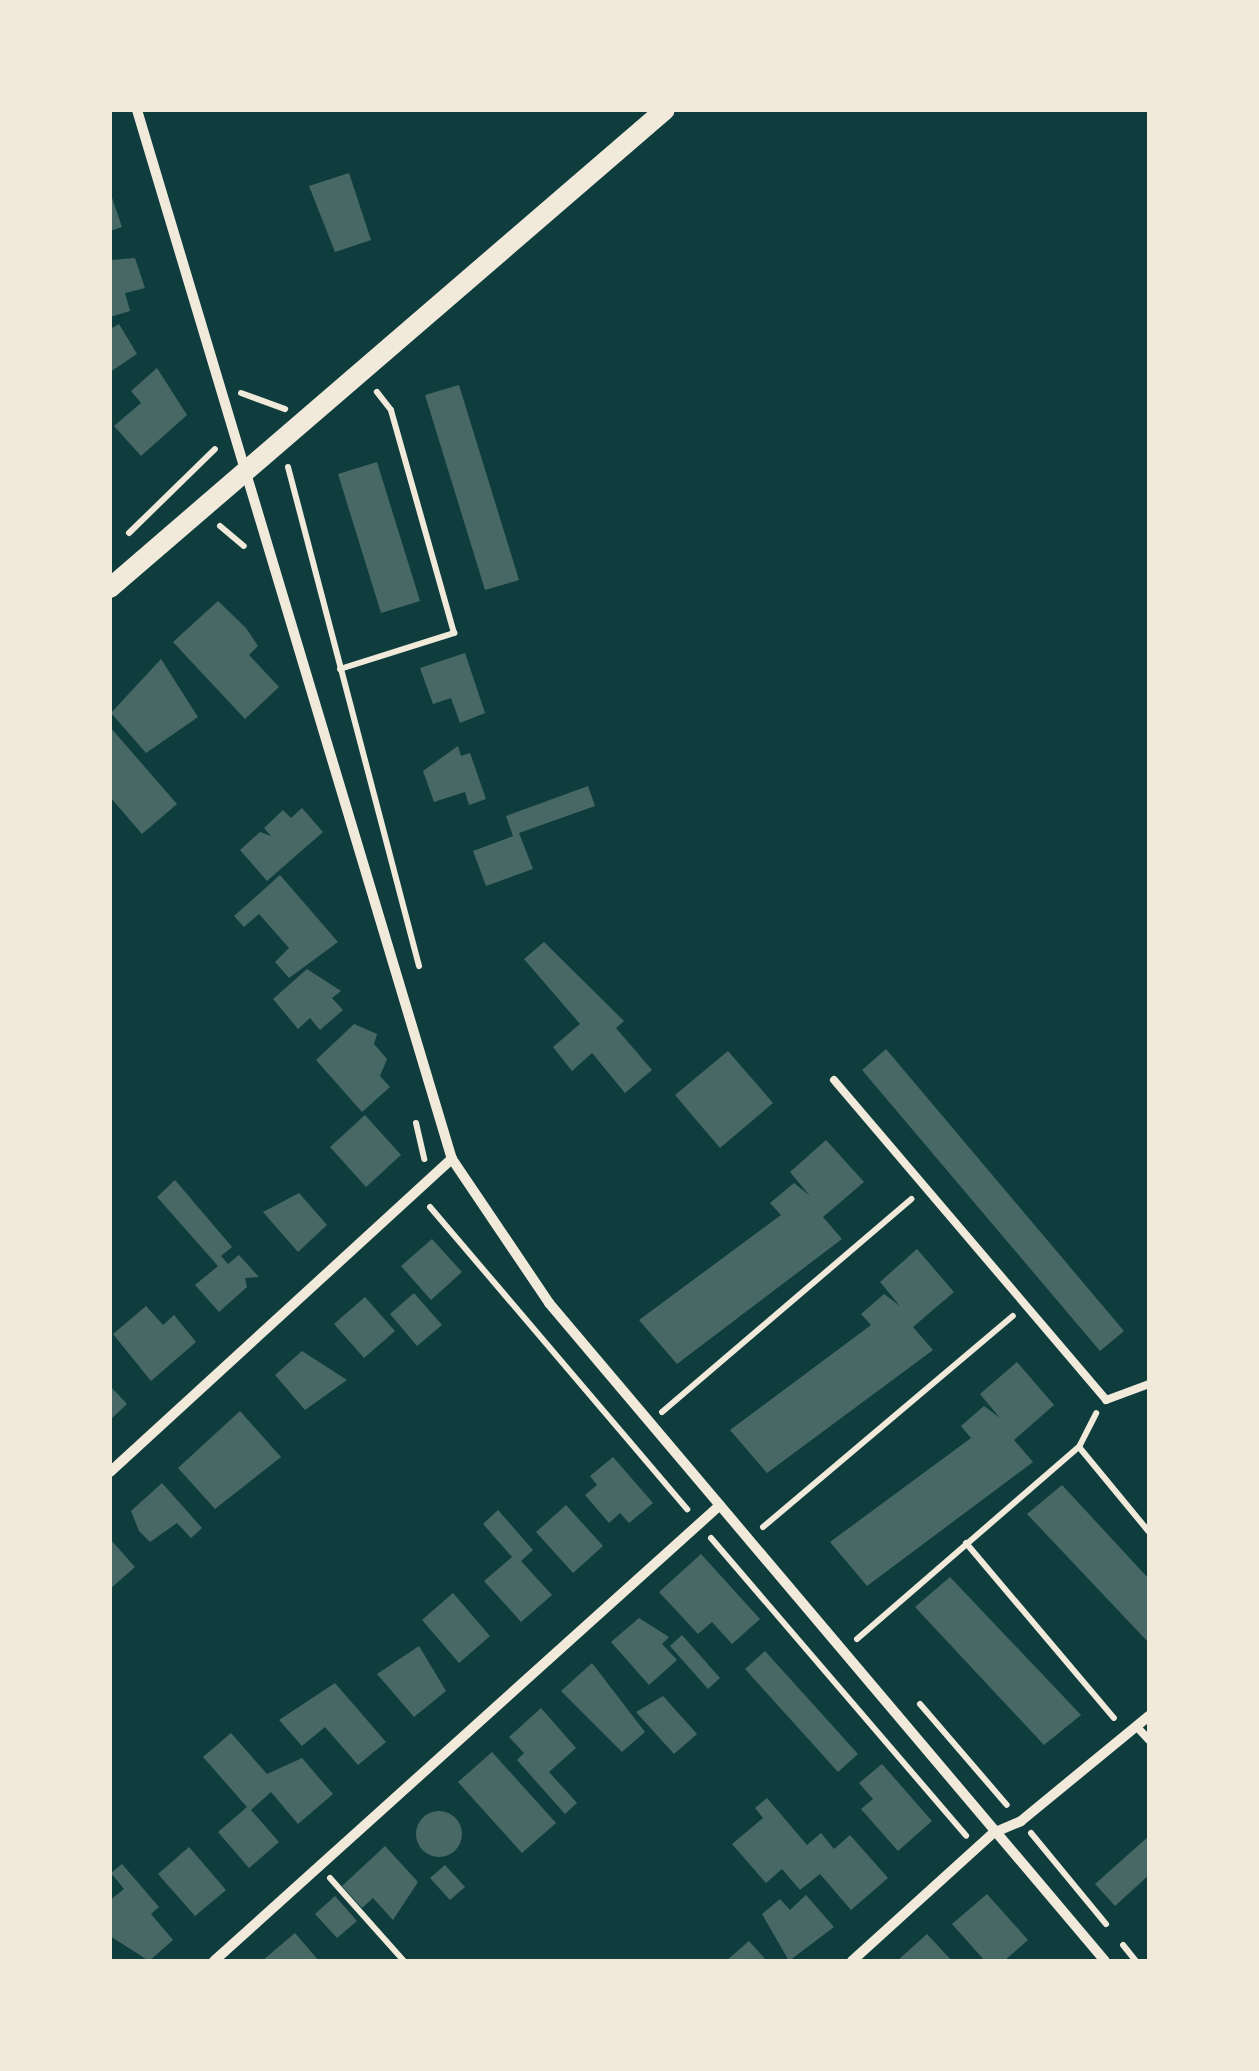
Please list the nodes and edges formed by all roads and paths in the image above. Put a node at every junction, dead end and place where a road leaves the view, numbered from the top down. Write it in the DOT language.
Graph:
graph roads {
  1 [pos="137,110"];
  2 [pos="666,110"];
  3 [pos="360,372"];
  4 [pos="216,453"];
  5 [pos="245,466"];
  6 [pos="286,469"];
  7 [pos="204,534"];
  8 [pos="123,539"];
  9 [pos="249,552"];
  10 [pos="110,588"];
  11 [pos="340,668"];
  12 [pos="426,989"];
  13 [pos="834,1080"];
  14 [pos="410,1100"];
  15 [pos="452,1159"];
  16 [pos="427,1182"];
  17 [pos="923,1188"];
  18 [pos="1025,1305"];
  19 [pos="1149,1384"];
  20 [pos="654,1393"];
  21 [pos="1106,1400"];
  22 [pos="666,1408"];
  23 [pos="679,1422"];
  24 [pos="1079,1447"];
  25 [pos="110,1472"];
  26 [pos="720,1505"];
  27 [pos="753,1510"];
  28 [pos="700,1524"];
  29 [pos="766,1524"];
  30 [pos="1149,1532"];
  31 [pos="778,1538"];
  32 [pos="966,1543"];
  33 [pos="849,1622"];
  34 [pos="861,1635"];
  35 [pos="874,1650"];
  36 [pos="910,1692"];
  37 [pos="1149,1716"];
  38 [pos="1133,1730"];
  39 [pos="1149,1740"];
  40 [pos="1020,1821"];
  41 [pos="993,1832"];
  42 [pos="977,1847"];
  43 [pos="320,1866"];
  44 [pos="214,1961"];
  45 [pos="404,1961"];
  46 [pos="852,1961"];
  47 [pos="1105,1961"];
  48 [pos="1136,1961"];
  1 -- 5 [label="street"];
  2 -- 3 [label="main road"];
  3 -- 5 [label="main road"];
  3 -- 11 [label="path"];
  4 -- 8 [label="path"];
  5 -- 10 [label="main road"];
  5 -- 15 [label="street"];
  6 -- 11 [label="path"];
  7 -- 9 [label="path"];
  11 -- 12 [label="path"];
  13 -- 17 [label="lane"];
  14 -- 16 [label="path"];
  15 -- 16 [label="street"];
  15 -- 26 [label="street"];
  16 -- 25 [label="street"];
  16 -- 28 [label="path"];
  17 -- 18 [label="lane"];
  17 -- 22 [label="path"];
  18 -- 21 [label="lane"];
  18 -- 29 [label="path"];
  19 -- 21 [label="lane"];
  20 -- 22 [label="path"];
  21 -- 24 [label="path"];
  22 -- 23 [label="path"];
  24 -- 30 [label="path"];
  24 -- 32 [label="path"];
  26 -- 28 [label="street"];
  26 -- 41 [label="street"];
  27 -- 29 [label="path"];
  28 -- 42 [label="path"];
  28 -- 43 [label="street"];
  29 -- 31 [label="path"];
  32 -- 34 [label="path"];
  32 -- 38 [label="path"];
  33 -- 34 [label="path"];
  34 -- 35 [label="path"];
  36 -- 40 [label="path"];
  37 -- 38 [label="street"];
  38 -- 39 [label="lane"];
  38 -- 40 [label="street"];
  40 -- 41 [label="street"];
  40 -- 48 [label="path"];
  41 -- 42 [label="street"];
  41 -- 47 [label="street"];
  42 -- 46 [label="street"];
  43 -- 44 [label="street"];
  43 -- 45 [label="path"];
}
